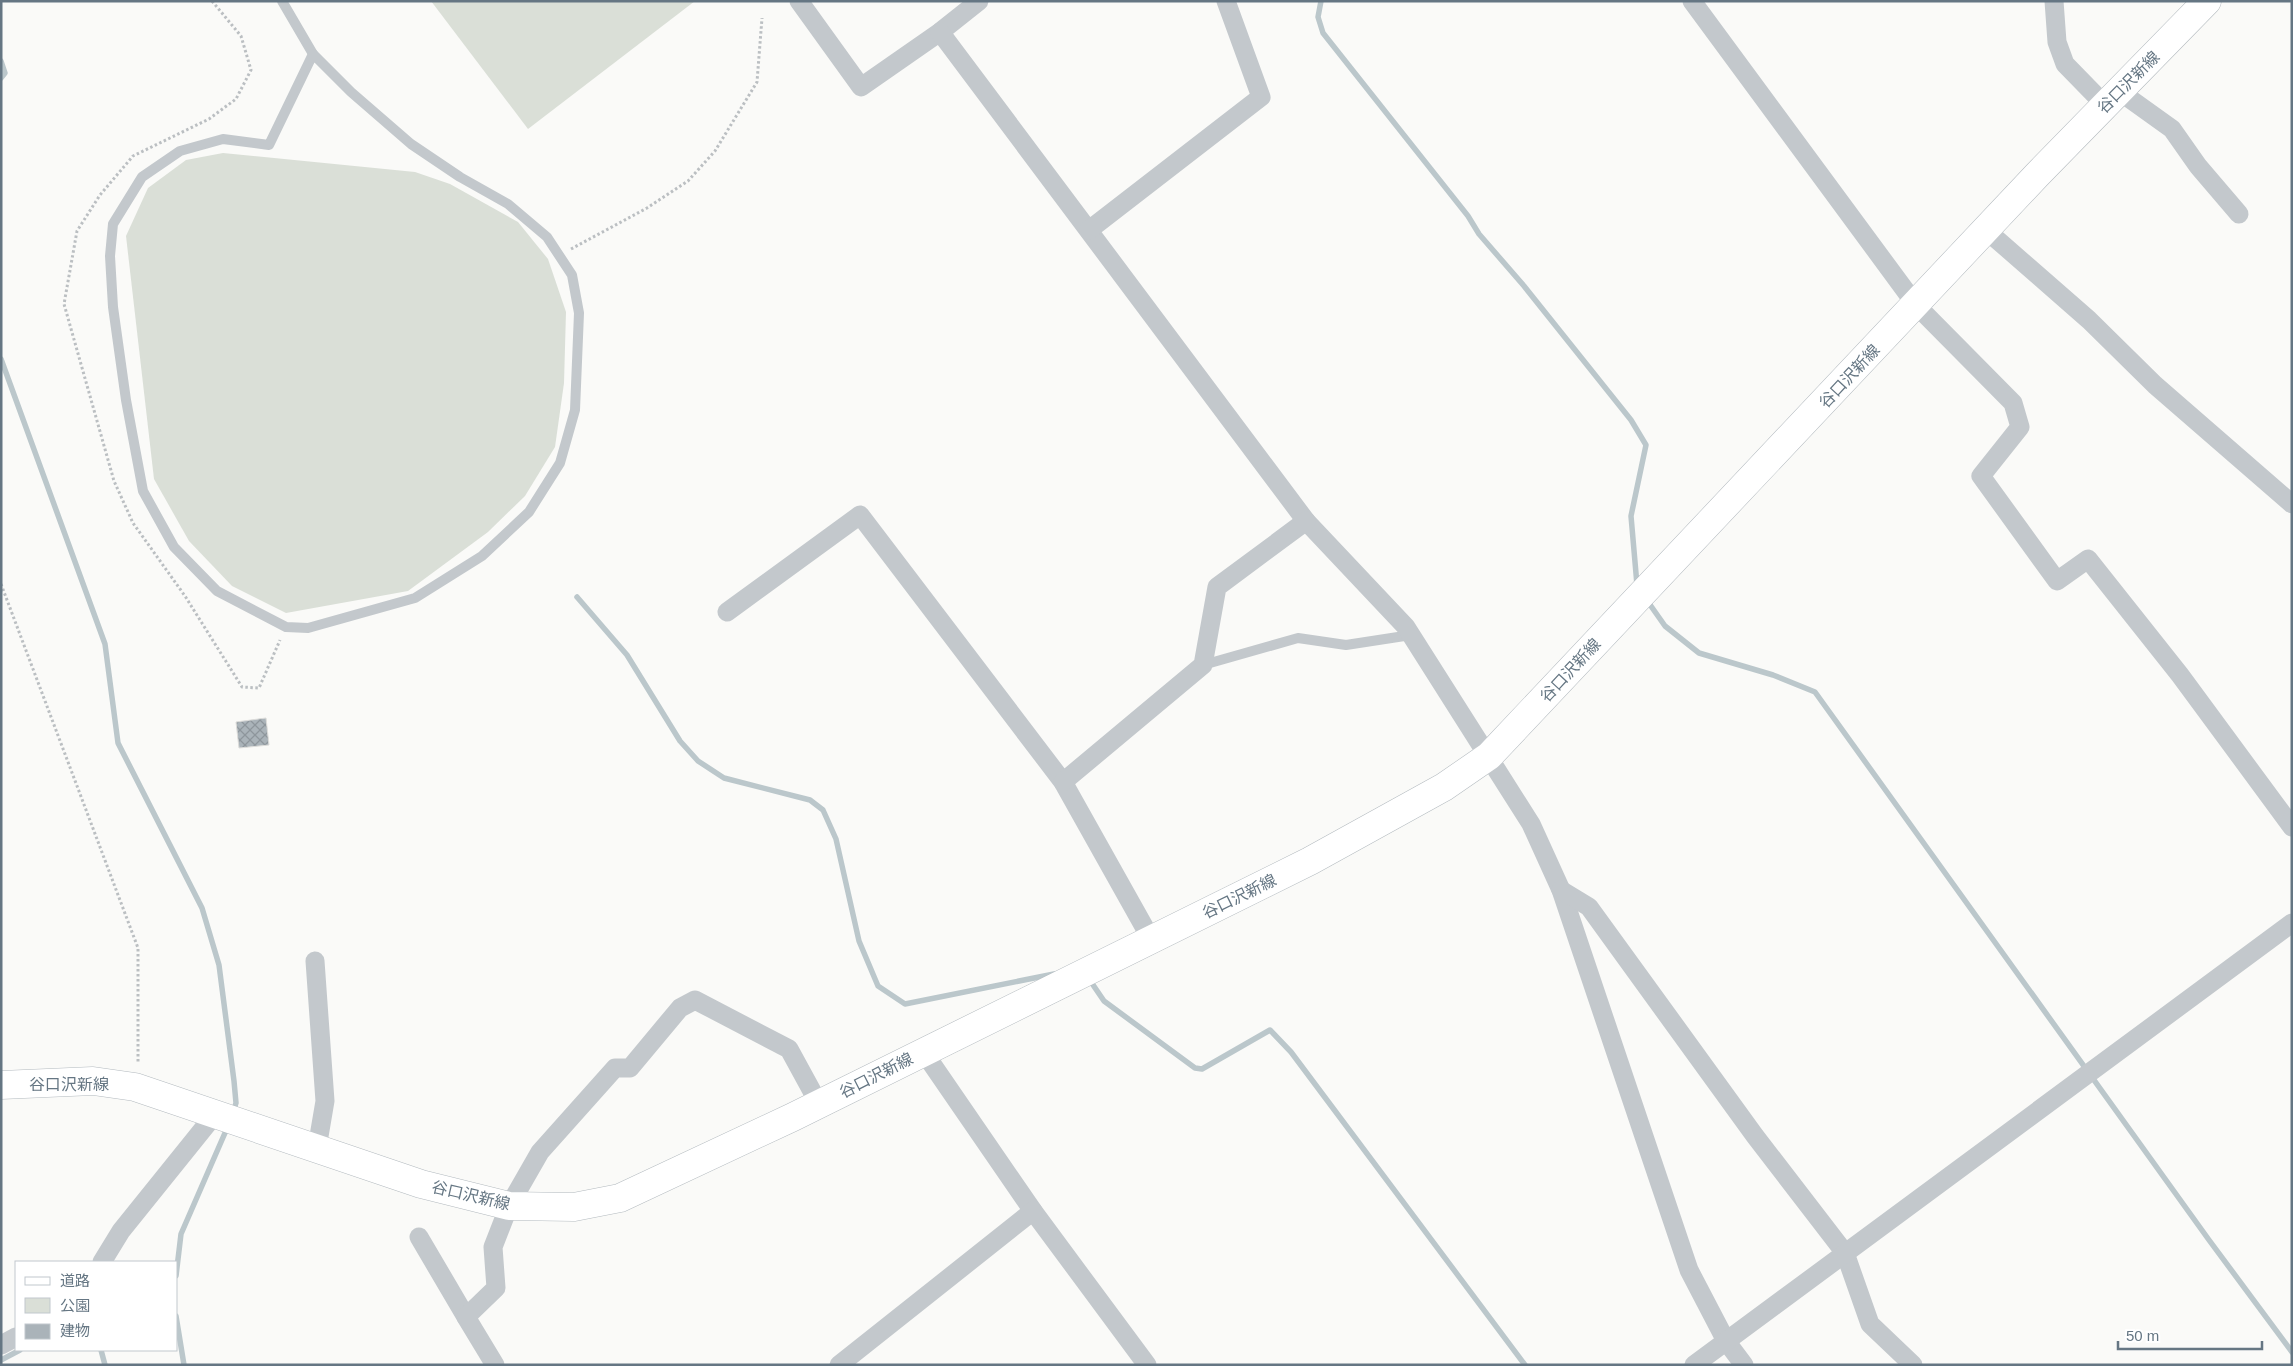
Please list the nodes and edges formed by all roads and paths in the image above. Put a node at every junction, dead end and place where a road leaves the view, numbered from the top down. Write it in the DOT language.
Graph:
graph roads {
  1 [pos="212,1"];
  2 [pos="282,1"];
  3 [pos="798,1"];
  4 [pos="979,1"];
  5 [pos="1226,1"];
  6 [pos="1692,1"];
  7 [pos="2054,1"];
  8 [pos="2207,1"];
  9 [pos="762,18"];
  10 [pos="940,32"];
  11 [pos="313,54"];
  12 [pos="2112,98"];
  13 [pos="2239,214"];
  14 [pos="1089,230"];
  15 [pos="1986,230"];
  16 [pos="559,255"];
  17 [pos="1916,305"];
  18 [pos="2292,504"];
  19 [pos="1306,521"];
  20 [pos="1,584"];
  21 [pos="727,612"];
  22 [pos="286,627"];
  23 [pos="1411,635"];
  24 [pos="1204,665"];
  25 [pos="1488,756"];
  26 [pos="1063,782"];
  27 [pos="2292,827"];
  28 [pos="1561,890"];
  29 [pos="2292,923"];
  30 [pos="1151,939"];
  31 [pos="315,961"];
  32 [pos="923,1052"];
  33 [pos="1,1085"];
  34 [pos="134,1087"];
  35 [pos="819,1104"];
  36 [pos="216,1113"];
  37 [pos="317,1148"];
  38 [pos="509,1206"];
  39 [pos="1032,1211"];
  40 [pos="419,1237"];
  41 [pos="1845,1253"];
  42 [pos="103,1261"];
  43 [pos="466,1316"];
  44 [pos="15,1338"];
  45 [pos="1726,1341"];
  46 [pos="1,1345"];
  47 [pos="495,1365"];
  48 [pos="840,1365"];
  49 [pos="1147,1365"];
  50 [pos="1694,1365"];
  51 [pos="1744,1365"];
  52 [pos="1913,1365"];
  1 -- 22 [label="path"];
  2 -- 11 [label="lane"];
  3 -- 10 [label="street"];
  4 -- 10 [label="street"];
  5 -- 14 [label="street"];
  6 -- 17 [label="street"];
  7 -- 12 [label="street"];
  8 -- 12 [label="main road, 谷口沢新線"];
  9 -- 16 [label="path"];
  10 -- 14 [label="street"];
  11 -- 16 [label="lane"];
  11 -- 22 [label="lane"];
  12 -- 13 [label="street"];
  12 -- 15 [label="main road, 谷口沢新線"];
  14 -- 19 [label="street"];
  15 -- 17 [label="main road, 谷口沢新線"];
  15 -- 18 [label="street"];
  16 -- 22 [label="lane"];
  17 -- 25 [label="main road, 谷口沢新線"];
  17 -- 27 [label="street"];
  19 -- 23 [label="street"];
  19 -- 24 [label="street"];
  20 -- 34 [label="path"];
  21 -- 26 [label="street"];
  23 -- 24 [label="lane"];
  23 -- 25 [label="street"];
  24 -- 26 [label="street"];
  25 -- 28 [label="street"];
  25 -- 30 [label="main road, 谷口沢新線"];
  26 -- 30 [label="street"];
  28 -- 41 [label="street"];
  28 -- 45 [label="street"];
  29 -- 41 [label="street"];
  30 -- 32 [label="main road, 谷口沢新線"];
  31 -- 37 [label="street"];
  32 -- 35 [label="main road, 谷口沢新線"];
  32 -- 39 [label="street"];
  33 -- 34 [label="main road, 谷口沢新線"];
  34 -- 36 [label="main road, 谷口沢新線"];
  35 -- 38 [label="main road, 谷口沢新線"];
  35 -- 38 [label="street"];
  36 -- 37 [label="main road, 谷口沢新線"];
  36 -- 42 [label="street"];
  37 -- 38 [label="main road, 谷口沢新線"];
  38 -- 43 [label="street"];
  39 -- 48 [label="street"];
  39 -- 49 [label="street"];
  40 -- 43 [label="street"];
  41 -- 45 [label="street"];
  41 -- 52 [label="street"];
  43 -- 47 [label="street"];
  44 -- 46 [label="street"];
  45 -- 50 [label="street"];
  45 -- 51 [label="street"];
}
